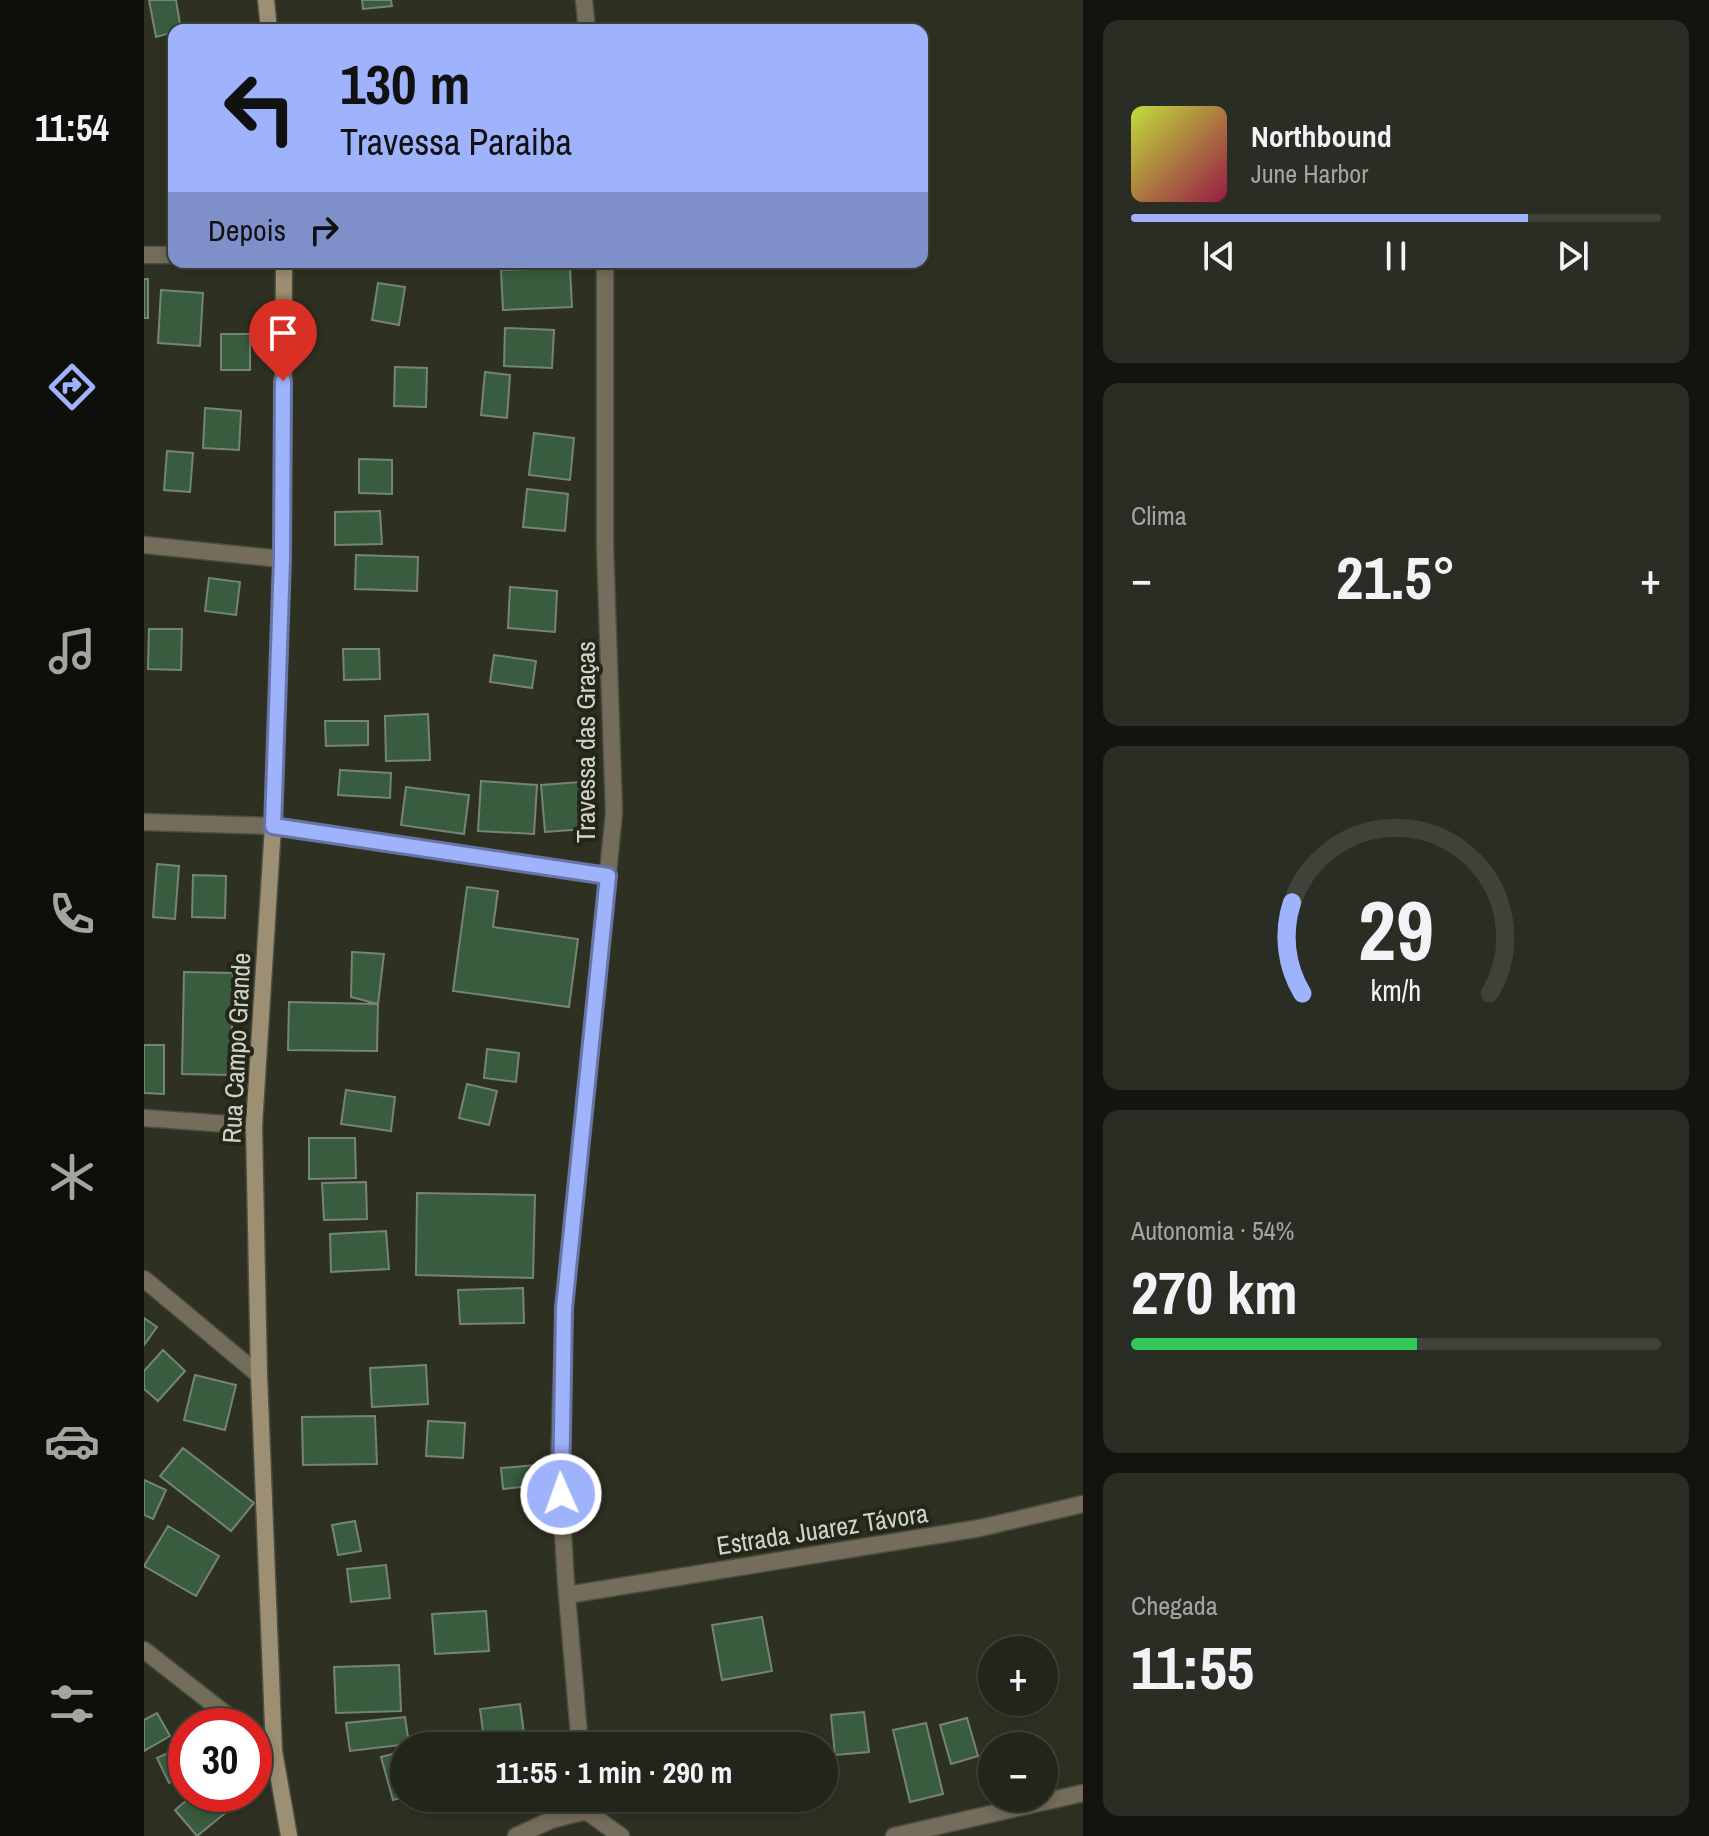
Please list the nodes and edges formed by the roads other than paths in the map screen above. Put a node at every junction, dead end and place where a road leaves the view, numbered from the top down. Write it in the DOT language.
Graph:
graph roads {
  1 [pos="266,0"];
  2 [pos="584,0"];
  3 [pos="268,24"];
  4 [pos="586,24"];
  5 [pos="144,255"];
  6 [pos="168,255"];
  7 [pos="284,268"];
  8 [pos="605,268"];
  9 [pos="144,545"];
  10 [pos="282,559"];
  11 [pos="144,822"];
  12 [pos="273,826"];
  13 [pos="608,876"];
  14 [pos="144,1118"];
  15 [pos="254,1126"];
  16 [pos="144,1279"];
  17 [pos="259,1375"];
  18 [pos="1083,1504"];
  19 [pos="567,1595"];
  20 [pos="144,1650"];
  21 [pos="218,1708"];
  22 [pos="579,1732"];
  23 [pos="274,1751"];
  24 [pos="1083,1793"];
  25 [pos="568,1812"];
  26 [pos="595,1812"];
  27 [pos="289,1836"];
  28 [pos="516,1836"];
  29 [pos="621,1836"];
  30 [pos="894,1836"];
  1 -- 3 [label="street"];
  2 -- 4 [label="street"];
  5 -- 6 [label="street"];
  7 -- 10 [label="street, Rua Campo Grande"];
  8 -- 13 [label="street, Travessa das Graças"];
  9 -- 10 [label="street"];
  10 -- 12 [label="street, Rua Campo Grande"];
  11 -- 12 [label="street"];
  12 -- 13 [label="street"];
  12 -- 15 [label="street, Rua Campo Grande"];
  13 -- 19 [label="street, Travessa das Graças"];
  14 -- 15 [label="street"];
  15 -- 17 [label="street, Rua Campo Grande"];
  16 -- 17 [label="street"];
  17 -- 23 [label="street, Rua Campo Grande"];
  18 -- 19 [label="street, Estrada Juarez Távora"];
  19 -- 22 [label="street, Travessa das Graças"];
  20 -- 21 [label="street"];
  23 -- 27 [label="street, Rua Campo Grande"];
  24 -- 30 [label="street"];
  25 -- 28 [label="street"];
  26 -- 29 [label="street"];
}
